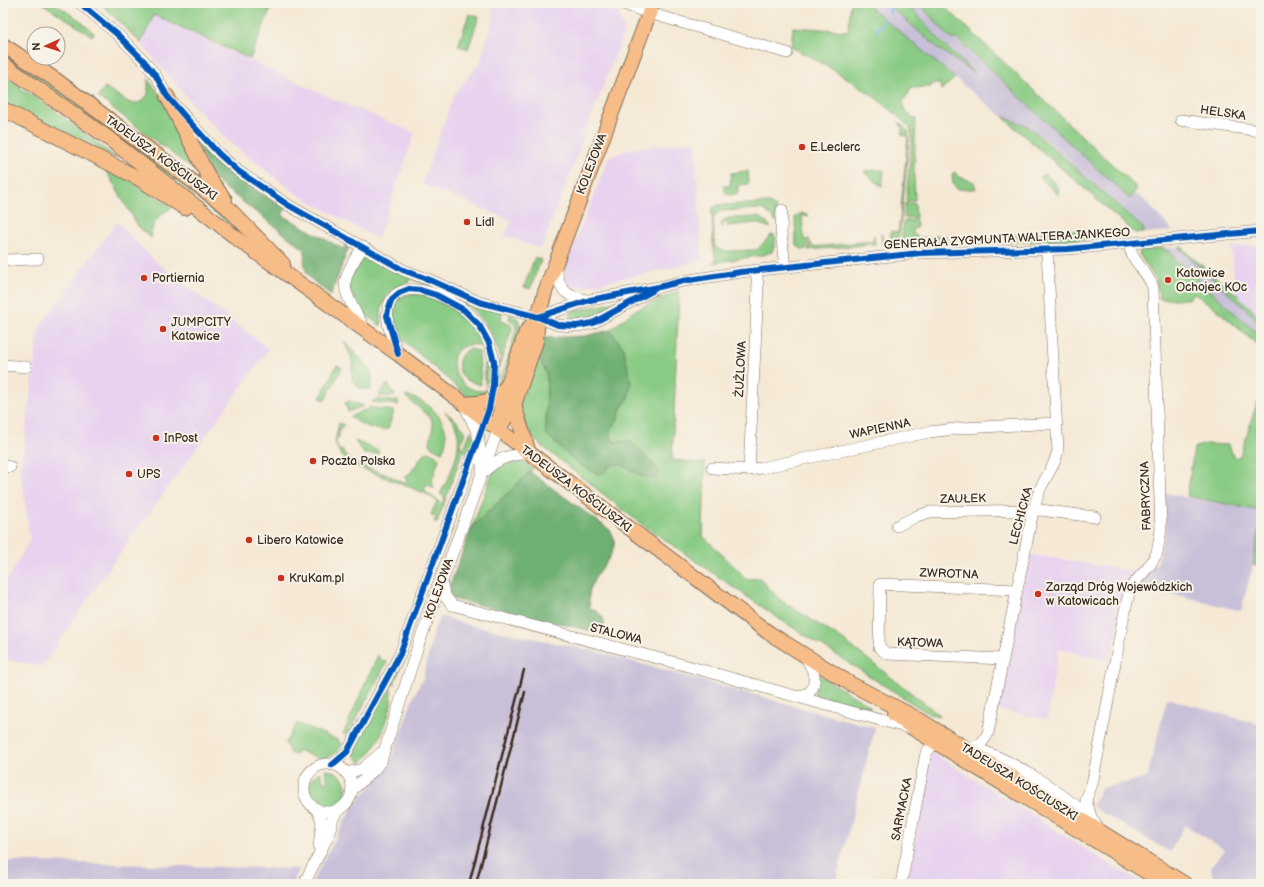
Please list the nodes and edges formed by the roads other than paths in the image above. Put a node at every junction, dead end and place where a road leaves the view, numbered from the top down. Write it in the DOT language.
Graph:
graph roads {
  1 [pos="80,3"];
  2 [pos="621,3"];
  3 [pos="651,8"];
  4 [pos="3,44"];
  5 [pos="788,53"];
  6 [pos="3,64"];
  7 [pos="167,96"];
  8 [pos="3,109"];
  9 [pos="1181,120"];
  10 [pos="1261,131"];
  11 [pos="782,210"];
  12 [pos="243,222"];
  13 [pos="1261,231"];
  14 [pos="239,240"];
  15 [pos="1129,244"];
  16 [pos="362,247"];
  17 [pos="1046,251"];
  18 [pos="38,259"];
  19 [pos="3,260"];
  20 [pos="555,264"];
  21 [pos="785,267"];
  22 [pos="756,270"];
  23 [pos="659,287"];
  24 [pos="305,288"];
  25 [pos="590,300"];
  26 [pos="538,317"];
  27 [pos="558,325"];
  28 [pos="366,333"];
  29 [pos="536,341"];
  30 [pos="398,354"];
  31 [pos="494,362"];
  32 [pos="3,365"];
  33 [pos="26,367"];
  34 [pos="508,384"];
  35 [pos="464,404"];
  36 [pos="514,405"];
  37 [pos="1056,424"];
  38 [pos="498,430"];
  39 [pos="529,453"];
  40 [pos="473,455"];
  41 [pos="712,468"];
  42 [pos="749,470"];
  43 [pos="482,474"];
  44 [pos="1033,511"];
  45 [pos="1095,517"];
  46 [pos="897,526"];
  47 [pos="441,583"];
  48 [pos="880,584"];
  49 [pos="1016,590"];
  50 [pos="452,606"];
  51 [pos="429,615"];
  52 [pos="805,656"];
  53 [pos="1003,659"];
  54 [pos="851,684"];
  55 [pos="797,697"];
  56 [pos="914,729"];
  57 [pos="988,733"];
  58 [pos="935,742"];
  59 [pos="969,748"];
  60 [pos="385,750"];
  61 [pos="993,753"];
  62 [pos="332,765"];
  63 [pos="346,774"];
  64 [pos="351,791"];
  65 [pos="1086,800"];
  66 [pos="1071,803"];
  67 [pos="317,810"];
  68 [pos="338,810"];
  69 [pos="1091,817"];
  70 [pos="1101,832"];
  71 [pos="319,852"];
  72 [pos="304,884"];
  73 [pos="901,884"];
  74 [pos="1166,884"];
  75 [pos="1185,884"];
  1 -- 7 [label="street, GENERAŁA ZYGMUNTA WALTERA JANKEGO"];
  2 -- 3 [label="street"];
  3 -- 5 [label="street"];
  3 -- 20 [label="main road, KOLEJOWA"];
  4 -- 12 [label="main road, TADEUSZA KOŚCIUSZKI"];
  6 -- 14 [label="main road, TADEUSZA KOŚCIUSZKI"];
  7 -- 12 [label="main road"];
  7 -- 16 [label="street, GENERAŁA ZYGMUNTA WALTERA JANKEGO"];
  8 -- 14 [label="main road"];
  9 -- 10 [label="street, HELSKA"];
  11 -- 21 [label="street"];
  12 -- 24 [label="main road, TADEUSZA KOŚCIUSZKI"];
  13 -- 15 [label="street, GENERAŁA ZYGMUNTA WALTERA JANKEGO"];
  14 -- 24 [label="main road, TADEUSZA KOŚCIUSZKI"];
  15 -- 17 [label="street, GENERAŁA ZYGMUNTA WALTERA JANKEGO"];
  15 -- 65 [label="street, FABRYCZNA"];
  16 -- 26 [label="street, GENERAŁA ZYGMUNTA WALTERA JANKEGO"];
  16 -- 28 [label="street"];
  17 -- 21 [label="street, GENERAŁA ZYGMUNTA WALTERA JANKEGO"];
  17 -- 37 [label="street, LECHICKA"];
  18 -- 19 [label="street"];
  20 -- 25 [label="street"];
  20 -- 26 [label="main road, KOLEJOWA"];
  21 -- 22 [label="street, GENERAŁA ZYGMUNTA WALTERA JANKEGO"];
  22 -- 23 [label="street, GENERAŁA ZYGMUNTA WALTERA JANKEGO"];
  22 -- 42 [label="street, ŻUŻLOWA"];
  23 -- 25 [label="street, GENERAŁA ZYGMUNTA WALTERA JANKEGO"];
  23 -- 27 [label="street, GENERAŁA ZYGMUNTA WALTERA JANKEGO"];
  24 -- 28 [label="main road, TADEUSZA KOŚCIUSZKI"];
  25 -- 26 [label="street, GENERAŁA ZYGMUNTA WALTERA JANKEGO"];
  26 -- 27 [label="street, GENERAŁA ZYGMUNTA WALTERA JANKEGO"];
  26 -- 29 [label="main road, KOLEJOWA"];
  26 -- 34 [label="main road, KOLEJOWA"];
  27 -- 29 [label="street"];
  28 -- 30 [label="main road, TADEUSZA KOŚCIUSZKI"];
  29 -- 36 [label="main road, KOLEJOWA"];
  30 -- 31 [label="street"];
  30 -- 35 [label="main road, TADEUSZA KOŚCIUSZKI"];
  32 -- 33 [label="street"];
  34 -- 35 [label="main road"];
  34 -- 38 [label="main road, KOLEJOWA"];
  35 -- 38 [label="main road, TADEUSZA KOŚCIUSZKI"];
  35 -- 43 [label="street"];
  36 -- 38 [label="main road, KOLEJOWA"];
  36 -- 39 [label="main road"];
  37 -- 42 [label="street, WAPIENNA"];
  37 -- 44 [label="street, LECHICKA"];
  38 -- 39 [label="main road, TADEUSZA KOŚCIUSZKI"];
  38 -- 43 [label="street, KOLEJOWA"];
  39 -- 43 [label="street"];
  39 -- 52 [label="main road, TADEUSZA KOŚCIUSZKI"];
  40 -- 62 [label="street"];
  41 -- 42 [label="street, WAPIENNA"];
  43 -- 47 [label="street, KOLEJOWA"];
  44 -- 45 [label="street, ZAUŁEK"];
  44 -- 46 [label="street, ZAUŁEK"];
  44 -- 49 [label="street, LECHICKA"];
  47 -- 50 [label="street"];
  47 -- 51 [label="street, KOLEJOWA"];
  48 -- 49 [label="street, ZWROTNA"];
  48 -- 53 [label="street, KĄTOWA"];
  49 -- 53 [label="street, LECHICKA"];
  50 -- 51 [label="street"];
  50 -- 55 [label="street, STALOWA"];
  51 -- 60 [label="street, KOLEJOWA"];
  52 -- 54 [label="main road, TADEUSZA KOŚCIUSZKI"];
  52 -- 55 [label="street"];
  53 -- 57 [label="street, LECHICKA"];
  54 -- 56 [label="main road, TADEUSZA KOŚCIUSZKI"];
  54 -- 59 [label="main road, TADEUSZA KOŚCIUSZKI"];
  55 -- 56 [label="street, STALOWA"];
  56 -- 58 [label="main road, TADEUSZA KOŚCIUSZKI"];
  57 -- 59 [label="street"];
  57 -- 61 [label="street"];
  58 -- 73 [label="street, SARMACKA"];
  58 -- 74 [label="main road, TADEUSZA KOŚCIUSZKI"];
  59 -- 61 [label="street"];
  59 -- 70 [label="main road, TADEUSZA KOŚCIUSZKI"];
  60 -- 63 [label="street"];
  60 -- 64 [label="street, KOLEJOWA"];
  61 -- 66 [label="street"];
  62 -- 63 [label="street"];
  62 -- 67 [label="street"];
  63 -- 64 [label="street"];
  64 -- 68 [label="street"];
  65 -- 66 [label="street"];
  65 -- 69 [label="street, FABRYCZNA"];
  66 -- 69 [label="street"];
  67 -- 68 [label="street"];
  67 -- 71 [label="street"];
  68 -- 71 [label="street"];
  69 -- 70 [label="street, FABRYCZNA"];
  70 -- 75 [label="main road, TADEUSZA KOŚCIUSZKI"];
  71 -- 72 [label="street"];
}
